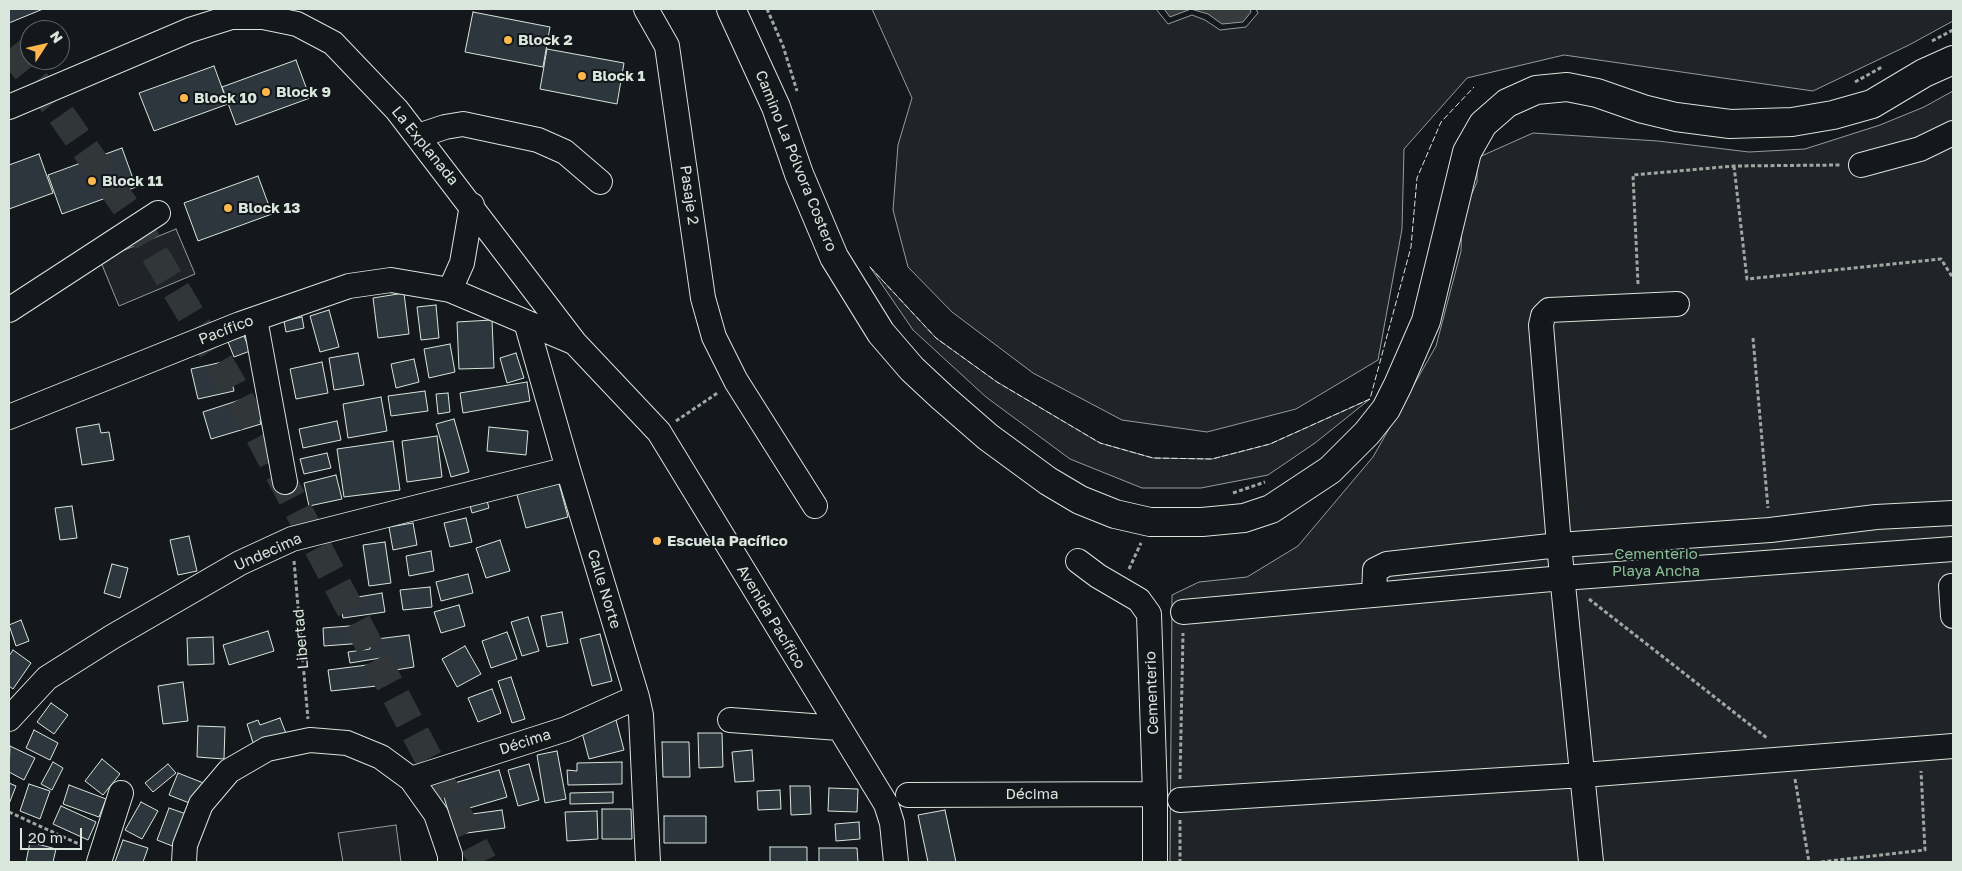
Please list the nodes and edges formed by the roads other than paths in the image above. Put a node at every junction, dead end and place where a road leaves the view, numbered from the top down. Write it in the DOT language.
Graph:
graph roads {
  1 [pos="646,9"];
  2 [pos="731,9"];
  3 [pos="230,13"];
  4 [pos="1953,60"];
  5 [pos="9,107"];
  6 [pos="1953,132"];
  7 [pos="418,136"];
  8 [pos="1861,165"];
  9 [pos="600,182"];
  10 [pos="472,205"];
  11 [pos="158,213"];
  12 [pos="450,290"];
  13 [pos="1678,304"];
  14 [pos="9,310"];
  15 [pos="255,319"];
  16 [pos="526,322"];
  17 [pos="575,343"];
  18 [pos="9,417"];
  19 [pos="568,469"];
  20 [pos="286,482"];
  21 [pos="815,506"];
  22 [pos="1953,513"];
  23 [pos="1559,545"];
  24 [pos="1953,549"];
  25 [pos="1078,561"];
  26 [pos="1563,578"];
  27 [pos="1951,586"];
  28 [pos="1374,595"];
  29 [pos="1183,612"];
  30 [pos="1953,616"];
  31 [pos="637,698"];
  32 [pos="9,719"];
  33 [pos="730,720"];
  34 [pos="840,728"];
  35 [pos="1953,746"];
  36 [pos="1583,775"];
  37 [pos="411,779"];
  38 [pos="120,793"];
  39 [pos="1156,794"];
  40 [pos="908,795"];
  41 [pos="1180,800"];
  42 [pos="100,859"];
  43 [pos="184,862"];
  44 [pos="450,862"];
  45 [pos="648,862"];
  46 [pos="896,862"];
  47 [pos="1155,862"];
  48 [pos="1591,862"];
  1 -- 21 [label="street, Pasaje 2"];
  2 -- 4 [label="main road, Camino La Pólvora Costero"];
  3 -- 5 [label="street, La Explanada"];
  3 -- 7 [label="street, La Explanada"];
  6 -- 8 [label="street"];
  7 -- 9 [label="street"];
  7 -- 10 [label="street, La Explanada"];
  10 -- 12 [label="street"];
  10 -- 17 [label="street, La Explanada"];
  11 -- 14 [label="street"];
  12 -- 15 [label="street, Pacífico"];
  12 -- 16 [label="street, Pacífico"];
  13 -- 23 [label="street"];
  15 -- 18 [label="street, Pacífico"];
  15 -- 20 [label="street"];
  16 -- 17 [label="street, Pacífico"];
  16 -- 19 [label="street, Calle Norte"];
  17 -- 34 [label="street, Avenida Pacífico"];
  19 -- 31 [label="street, Calle Norte"];
  19 -- 32 [label="street, Undecima"];
  22 -- 23 [label="street"];
  23 -- 26 [label="street"];
  23 -- 28 [label="street"];
  24 -- 26 [label="street"];
  25 -- 39 [label="street, Cementerio"];
  26 -- 28 [label="street"];
  26 -- 36 [label="street"];
  27 -- 30 [label="street"];
  28 -- 29 [label="street"];
  31 -- 37 [label="street, Décima"];
  31 -- 45 [label="street, Calle Norte"];
  33 -- 34 [label="street"];
  34 -- 46 [label="street, Avenida Pacífico"];
  35 -- 36 [label="street"];
  36 -- 41 [label="street"];
  36 -- 48 [label="street"];
  37 -- 43 [label="street"];
  37 -- 44 [label="street"];
  38 -- 42 [label="street"];
  39 -- 40 [label="street, Décima"];
  39 -- 47 [label="street, Cementerio"];
}
